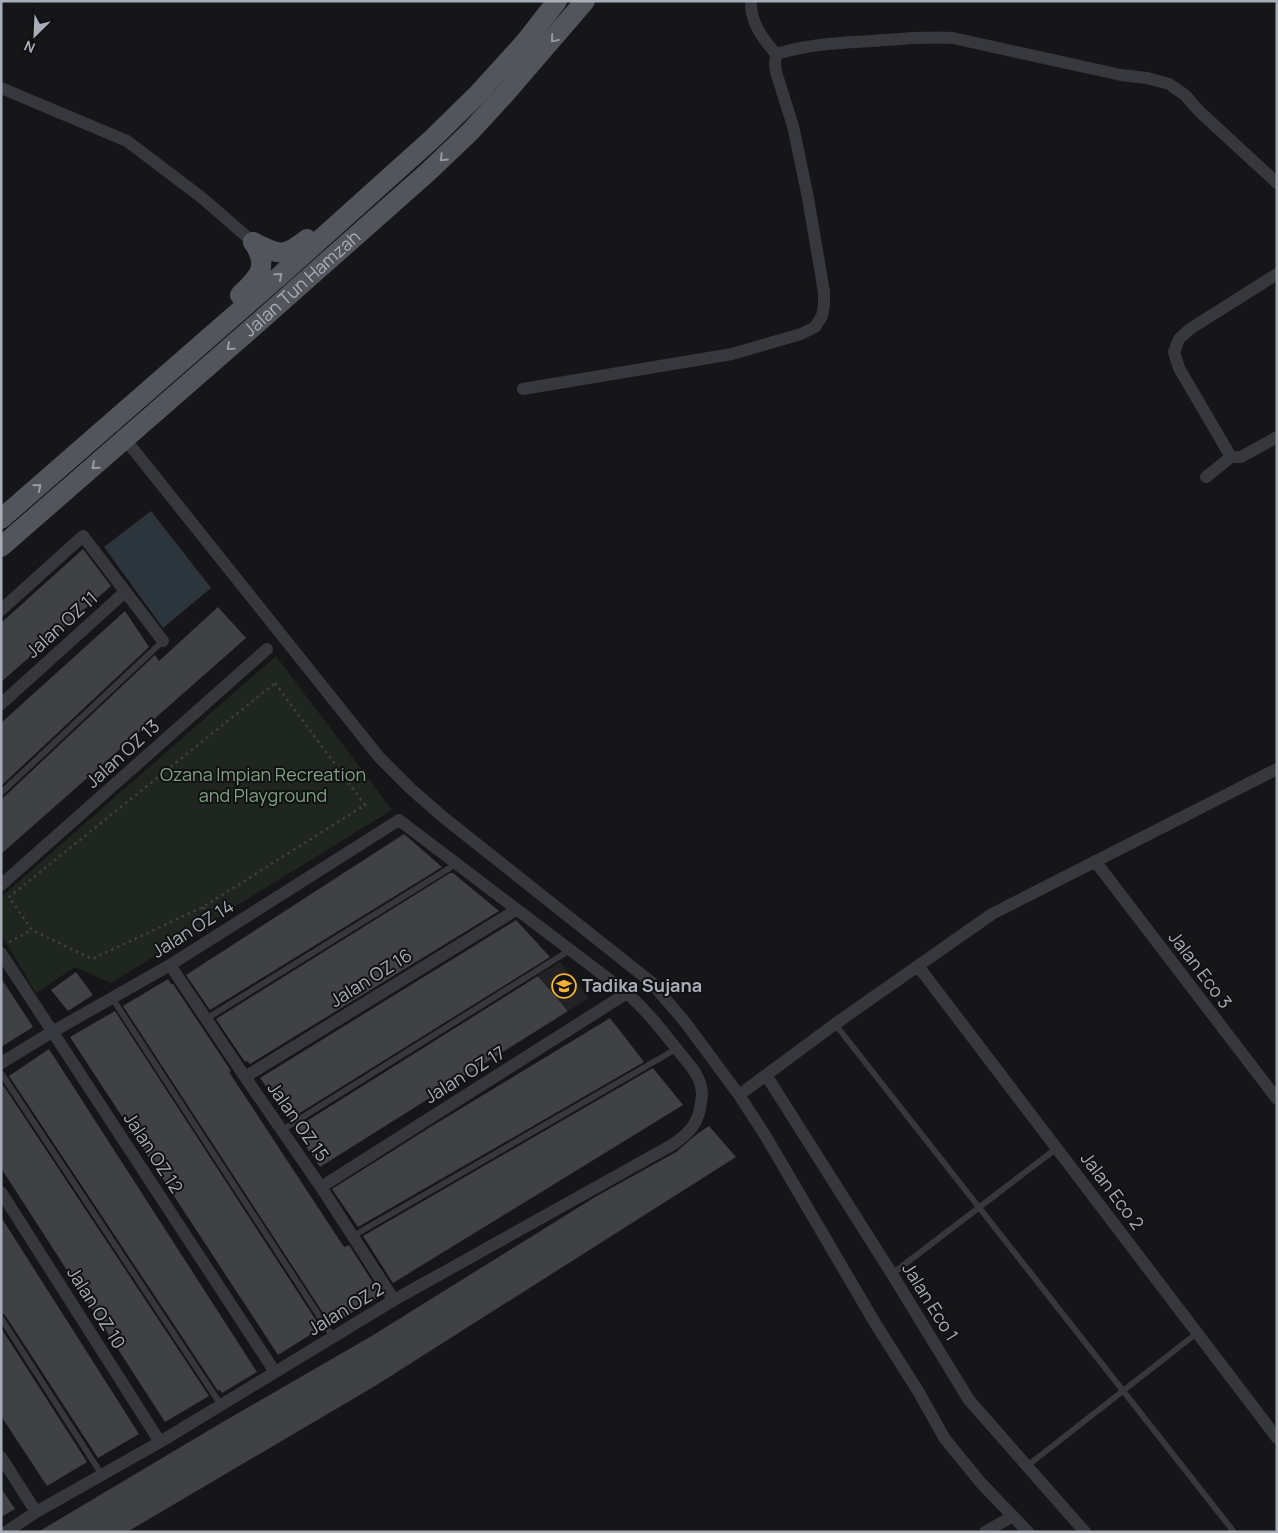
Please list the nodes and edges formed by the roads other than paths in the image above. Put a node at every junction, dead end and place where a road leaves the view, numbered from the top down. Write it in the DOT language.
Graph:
graph roads {
  1 [pos="545,1"];
  2 [pos="557,1"];
  3 [pos="585,1"];
  4 [pos="751,1"];
  5 [pos="776,54"];
  6 [pos="1,88"];
  7 [pos="478,94"];
  8 [pos="404,165"];
  9 [pos="1277,183"];
  10 [pos="253,242"];
  11 [pos="1277,274"];
  12 [pos="523,389"];
  13 [pos="129,408"];
  14 [pos="1277,437"];
  15 [pos="125,439"];
  16 [pos="1231,456"];
  17 [pos="1206,477"];
  18 [pos="1,518"];
  19 [pos="1,547"];
  20 [pos="125,592"];
  21 [pos="1,610"];
  22 [pos="163,641"];
  23 [pos="267,649"];
  24 [pos="1,704"];
  25 [pos="1277,769"];
  26 [pos="1,793"];
  27 [pos="1094,861"];
  28 [pos="456,864"];
  29 [pos="1,886"];
  30 [pos="516,910"];
  31 [pos="570,950"];
  32 [pos="1,953"];
  33 [pos="170,965"];
  34 [pos="918,966"];
  35 [pos="627,993"];
  36 [pos="112,998"];
  37 [pos="206,1019"];
  38 [pos="835,1024"];
  39 [pos="52,1032"];
  40 [pos="676,1049"];
  41 [pos="1,1063"];
  42 [pos="1,1073"];
  43 [pos="766,1075"];
  44 [pos="245,1076"];
  45 [pos="739,1095"];
  46 [pos="1277,1099"];
  47 [pos="282,1130"];
  48 [pos="1057,1148"];
  49 [pos="321,1187"];
  50 [pos="1,1192"];
  51 [pos="979,1208"];
  52 [pos="353,1236"];
  53 [pos="892,1274"];
  54 [pos="394,1300"];
  55 [pos="1,1318"];
  56 [pos="1197,1333"];
  57 [pos="333,1337"];
  58 [pos="275,1372"];
  59 [pos="1123,1391"];
  60 [pos="221,1405"];
  61 [pos="1277,1438"];
  62 [pos="160,1442"];
  63 [pos="1,1457"];
  64 [pos="1027,1466"];
  65 [pos="102,1475"];
  66 [pos="36,1512"];
  67 [pos="1013,1516"];
  68 [pos="6,1532"];
  69 [pos="985,1532"];
  70 [pos="1028,1532"];
  71 [pos="1084,1532"];
  72 [pos="1234,1532"];
  1 -- 7 [label="main road"];
  2 -- 7 [label="main road, Jalan Tun Hamzah"];
  3 -- 15 [label="main road, Jalan Tun Hamzah, one-way"];
  4 -- 5 [label="street"];
  5 -- 9 [label="street"];
  5 -- 12 [label="street"];
  6 -- 10 [label="street"];
  7 -- 8 [label="main road, Jalan Tun Hamzah"];
  8 -- 10 [label="main road"];
  13 -- 8 [label="main road, Jalan Tun Hamzah, one-way"];
  10 -- 13 [label="main road"];
  11 -- 16 [label="street"];
  18 -- 13 [label="main road, Jalan Tun Hamzah, one-way"];
  14 -- 16 [label="street"];
  15 -- 19 [label="main road, Jalan Tun Hamzah, one-way"];
  15 -- 45 [label="street"];
  16 -- 17 [label="street"];
  20 -- 21 [label="street"];
  20 -- 22 [label="street"];
  20 -- 24 [label="street, Jalan OZ 11"];
  22 -- 26 [label="lane"];
  23 -- 29 [label="street, Jalan OZ 13"];
  25 -- 27 [label="street"];
  27 -- 34 [label="street"];
  27 -- 46 [label="street, Jalan Eco 3"];
  28 -- 30 [label="street"];
  28 -- 33 [label="street, Jalan OZ 14"];
  28 -- 37 [label="lane"];
  30 -- 31 [label="street"];
  30 -- 44 [label="street, Jalan OZ 16"];
  31 -- 35 [label="street"];
  31 -- 47 [label="lane"];
  32 -- 39 [label="street, Jalan OZ 12"];
  33 -- 36 [label="street, Jalan OZ 14"];
  33 -- 37 [label="street, Jalan OZ 15"];
  34 -- 38 [label="street"];
  34 -- 48 [label="street, Jalan Eco 2"];
  35 -- 40 [label="street"];
  35 -- 49 [label="street, Jalan OZ 17"];
  36 -- 39 [label="street, Jalan OZ 14"];
  36 -- 57 [label="lane"];
  37 -- 44 [label="street, Jalan OZ 15"];
  38 -- 43 [label="street"];
  38 -- 51 [label="lane"];
  39 -- 41 [label="street, Jalan OZ 14"];
  39 -- 58 [label="street, Jalan OZ 12"];
  40 -- 52 [label="lane"];
  40 -- 54 [label="street, Jalan OZ 2"];
  42 -- 60 [label="lane"];
  43 -- 45 [label="street"];
  43 -- 53 [label="street, Jalan Eco 1"];
  44 -- 47 [label="street, Jalan OZ 15"];
  45 -- 67 [label="street"];
  47 -- 49 [label="street, Jalan OZ 15"];
  48 -- 51 [label="lane"];
  48 -- 56 [label="street, Jalan Eco 2"];
  49 -- 52 [label="street, Jalan OZ 15"];
  50 -- 62 [label="street, Jalan OZ 10"];
  51 -- 53 [label="lane"];
  51 -- 59 [label="lane"];
  52 -- 54 [label="street, Jalan OZ 15"];
  53 -- 64 [label="street, Jalan Eco 1"];
  54 -- 57 [label="street, Jalan OZ 2"];
  55 -- 65 [label="lane"];
  56 -- 59 [label="lane"];
  56 -- 61 [label="street, Jalan Eco 2"];
  57 -- 58 [label="street, Jalan OZ 2"];
  58 -- 60 [label="street, Jalan OZ 2"];
  59 -- 64 [label="lane"];
  59 -- 72 [label="lane"];
  60 -- 62 [label="street, Jalan OZ 2"];
  62 -- 65 [label="street, Jalan OZ 2"];
  63 -- 66 [label="street"];
  64 -- 71 [label="street, Jalan Eco 1"];
  65 -- 66 [label="street, Jalan OZ 2"];
  66 -- 68 [label="street, Jalan OZ 2"];
  67 -- 69 [label="street"];
  67 -- 70 [label="street"];
}
